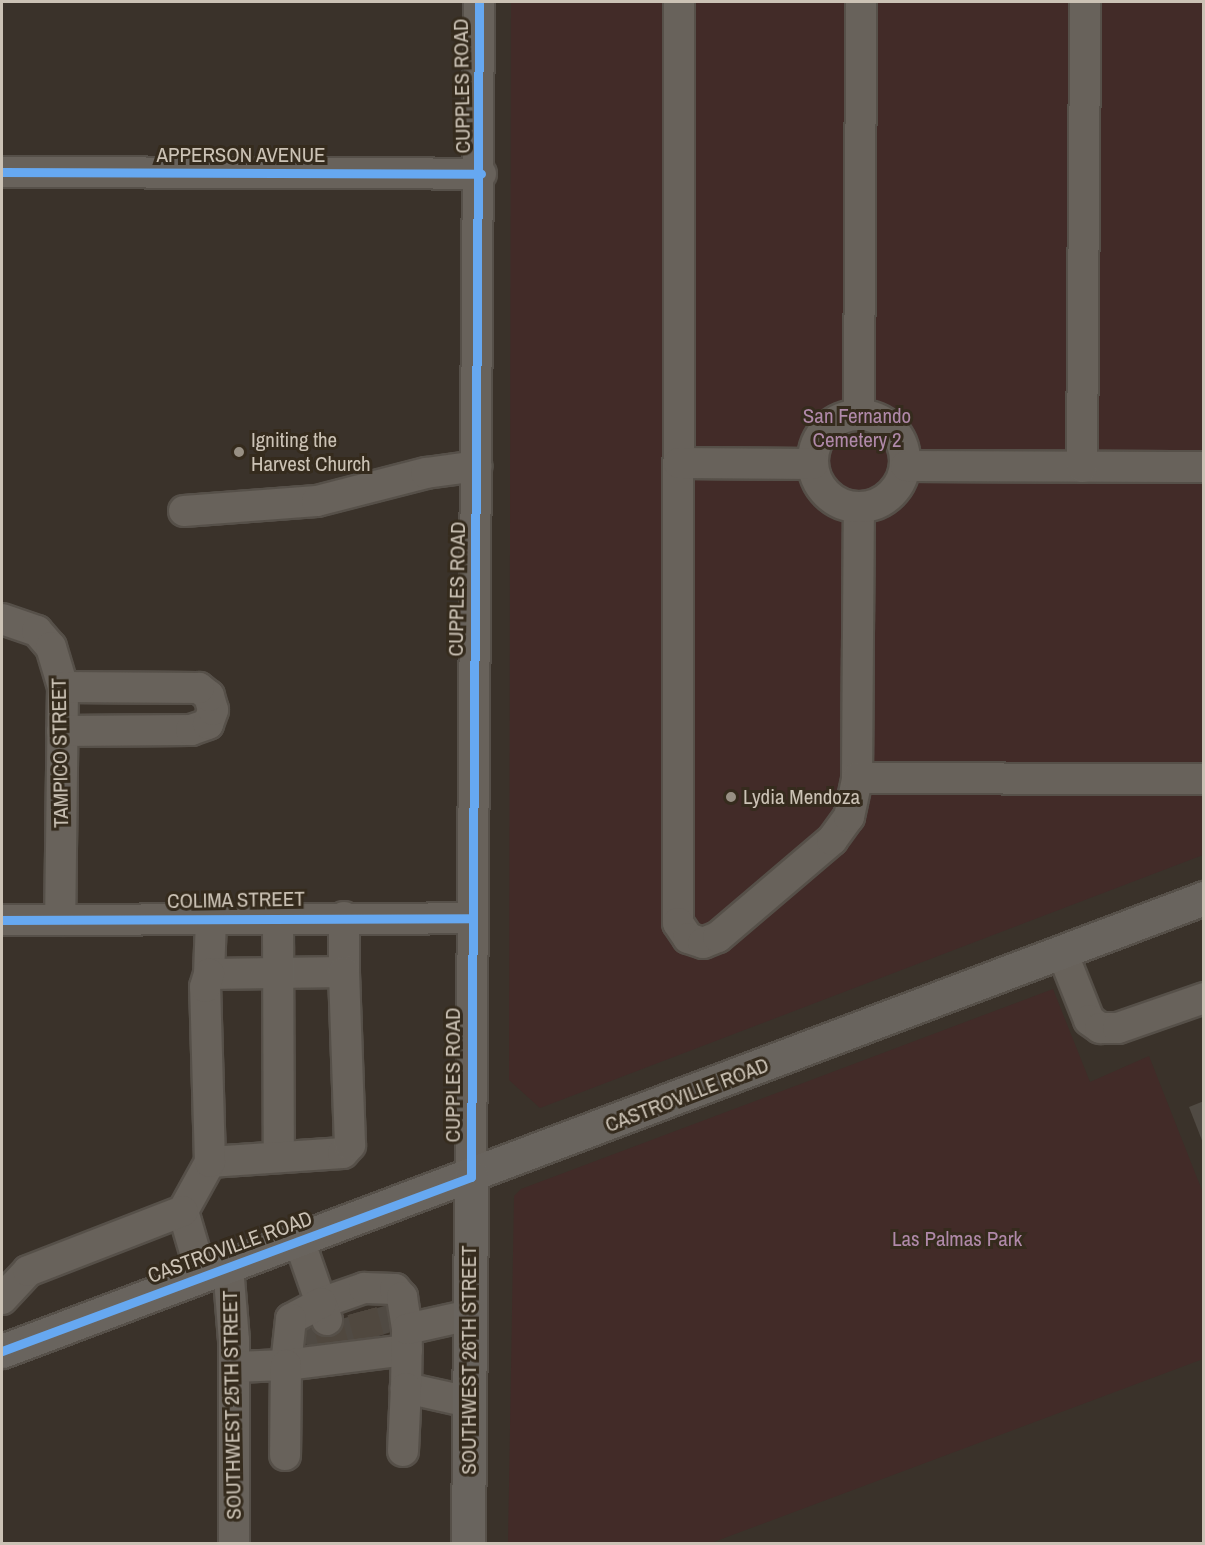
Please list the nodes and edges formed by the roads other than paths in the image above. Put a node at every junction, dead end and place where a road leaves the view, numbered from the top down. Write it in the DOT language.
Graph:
graph roads {
  1 [pos="479,2"];
  2 [pos="679,2"];
  3 [pos="861,2"];
  4 [pos="1085,2"];
  5 [pos="2,172"];
  6 [pos="481,174"];
  7 [pos="860,415"];
  8 [pos="679,463"];
  9 [pos="813,464"];
  10 [pos="477,466"];
  11 [pos="906,466"];
  12 [pos="1082,467"];
  13 [pos="1203,467"];
  14 [pos="859,508"];
  15 [pos="184,511"];
  16 [pos="2,620"];
  17 [pos="63,687"];
  18 [pos="62,731"];
  19 [pos="856,778"];
  20 [pos="1203,779"];
  21 [pos="1203,898"];
  22 [pos="344,917"];
  23 [pos="211,918"];
  24 [pos="278,918"];
  25 [pos="471,918"];
  26 [pos="2,920"];
  27 [pos="60,920"];
  28 [pos="1062,952"];
  29 [pos="344,972"];
  30 [pos="209,974"];
  31 [pos="277,974"];
  32 [pos="1203,998"];
  33 [pos="279,1157"];
  34 [pos="210,1162"];
  35 [pos="471,1177"];
  36 [pos="183,1211"];
  37 [pos="299,1240"];
  38 [pos="215,1271"];
  39 [pos="2,1299"];
  40 [pos="470,1315"];
  41 [pos="365,1323"];
  42 [pos="330,1332"];
  43 [pos="407,1340"];
  44 [pos="3,1344"];
  45 [pos="286,1365"];
  46 [pos="234,1367"];
  47 [pos="406,1388"];
  48 [pos="469,1402"];
  49 [pos="403,1450"];
  50 [pos="285,1455"];
  51 [pos="234,1544"];
  52 [pos="468,1544"];
  1 -- 6 [label="street, CUPPLES ROAD"];
  2 -- 8 [label="street"];
  3 -- 7 [label="street"];
  4 -- 12 [label="street"];
  5 -- 6 [label="street, APPERSON AVENUE"];
  6 -- 10 [label="street, CUPPLES ROAD"];
  7 -- 9 [label="street"];
  7 -- 11 [label="street"];
  8 -- 9 [label="street"];
  8 -- 19 [label="street"];
  9 -- 14 [label="street"];
  10 -- 15 [label="street"];
  10 -- 25 [label="street, CUPPLES ROAD"];
  11 -- 12 [label="street"];
  11 -- 14 [label="street"];
  12 -- 13 [label="street"];
  14 -- 19 [label="street"];
  16 -- 17 [label="street, TAMPICO STREET"];
  17 -- 18 [label="street, TAMPICO STREET"];
  17 -- 18 [label="street"];
  18 -- 27 [label="street, TAMPICO STREET"];
  19 -- 20 [label="street"];
  21 -- 28 [label="main road, CASTROVILLE ROAD"];
  22 -- 24 [label="street, COLIMA STREET"];
  22 -- 25 [label="street, COLIMA STREET"];
  22 -- 29 [label="street"];
  23 -- 24 [label="street, COLIMA STREET"];
  23 -- 27 [label="street, COLIMA STREET"];
  23 -- 30 [label="street"];
  24 -- 31 [label="street"];
  25 -- 35 [label="street, CUPPLES ROAD"];
  26 -- 27 [label="street, COLIMA STREET"];
  28 -- 32 [label="street"];
  28 -- 35 [label="main road, CASTROVILLE ROAD"];
  29 -- 31 [label="street"];
  29 -- 33 [label="street"];
  30 -- 31 [label="street"];
  30 -- 34 [label="street"];
  31 -- 33 [label="street"];
  33 -- 34 [label="street"];
  34 -- 36 [label="street"];
  35 -- 37 [label="main road, CASTROVILLE ROAD"];
  35 -- 40 [label="main road, SOUTHWEST 26TH STREET"];
  36 -- 38 [label="street, SOUTHWEST 25TH STREET"];
  36 -- 39 [label="street"];
  37 -- 38 [label="main road, CASTROVILLE ROAD"];
  37 -- 42 [label="street"];
  38 -- 44 [label="main road, CASTROVILLE ROAD"];
  38 -- 46 [label="street, SOUTHWEST 25TH STREET"];
  40 -- 43 [label="street"];
  40 -- 48 [label="main road, SOUTHWEST 26TH STREET"];
  41 -- 42 [label="street"];
  41 -- 42 [label="street"];
  41 -- 43 [label="street"];
  41 -- 43 [label="street"];
  42 -- 45 [label="street"];
  42 -- 45 [label="street"];
  43 -- 47 [label="street"];
  45 -- 46 [label="street"];
  45 -- 50 [label="street"];
  46 -- 51 [label="street, SOUTHWEST 25TH STREET"];
  47 -- 48 [label="street"];
  47 -- 49 [label="street"];
  48 -- 52 [label="main road, SOUTHWEST 26TH STREET"];
}
